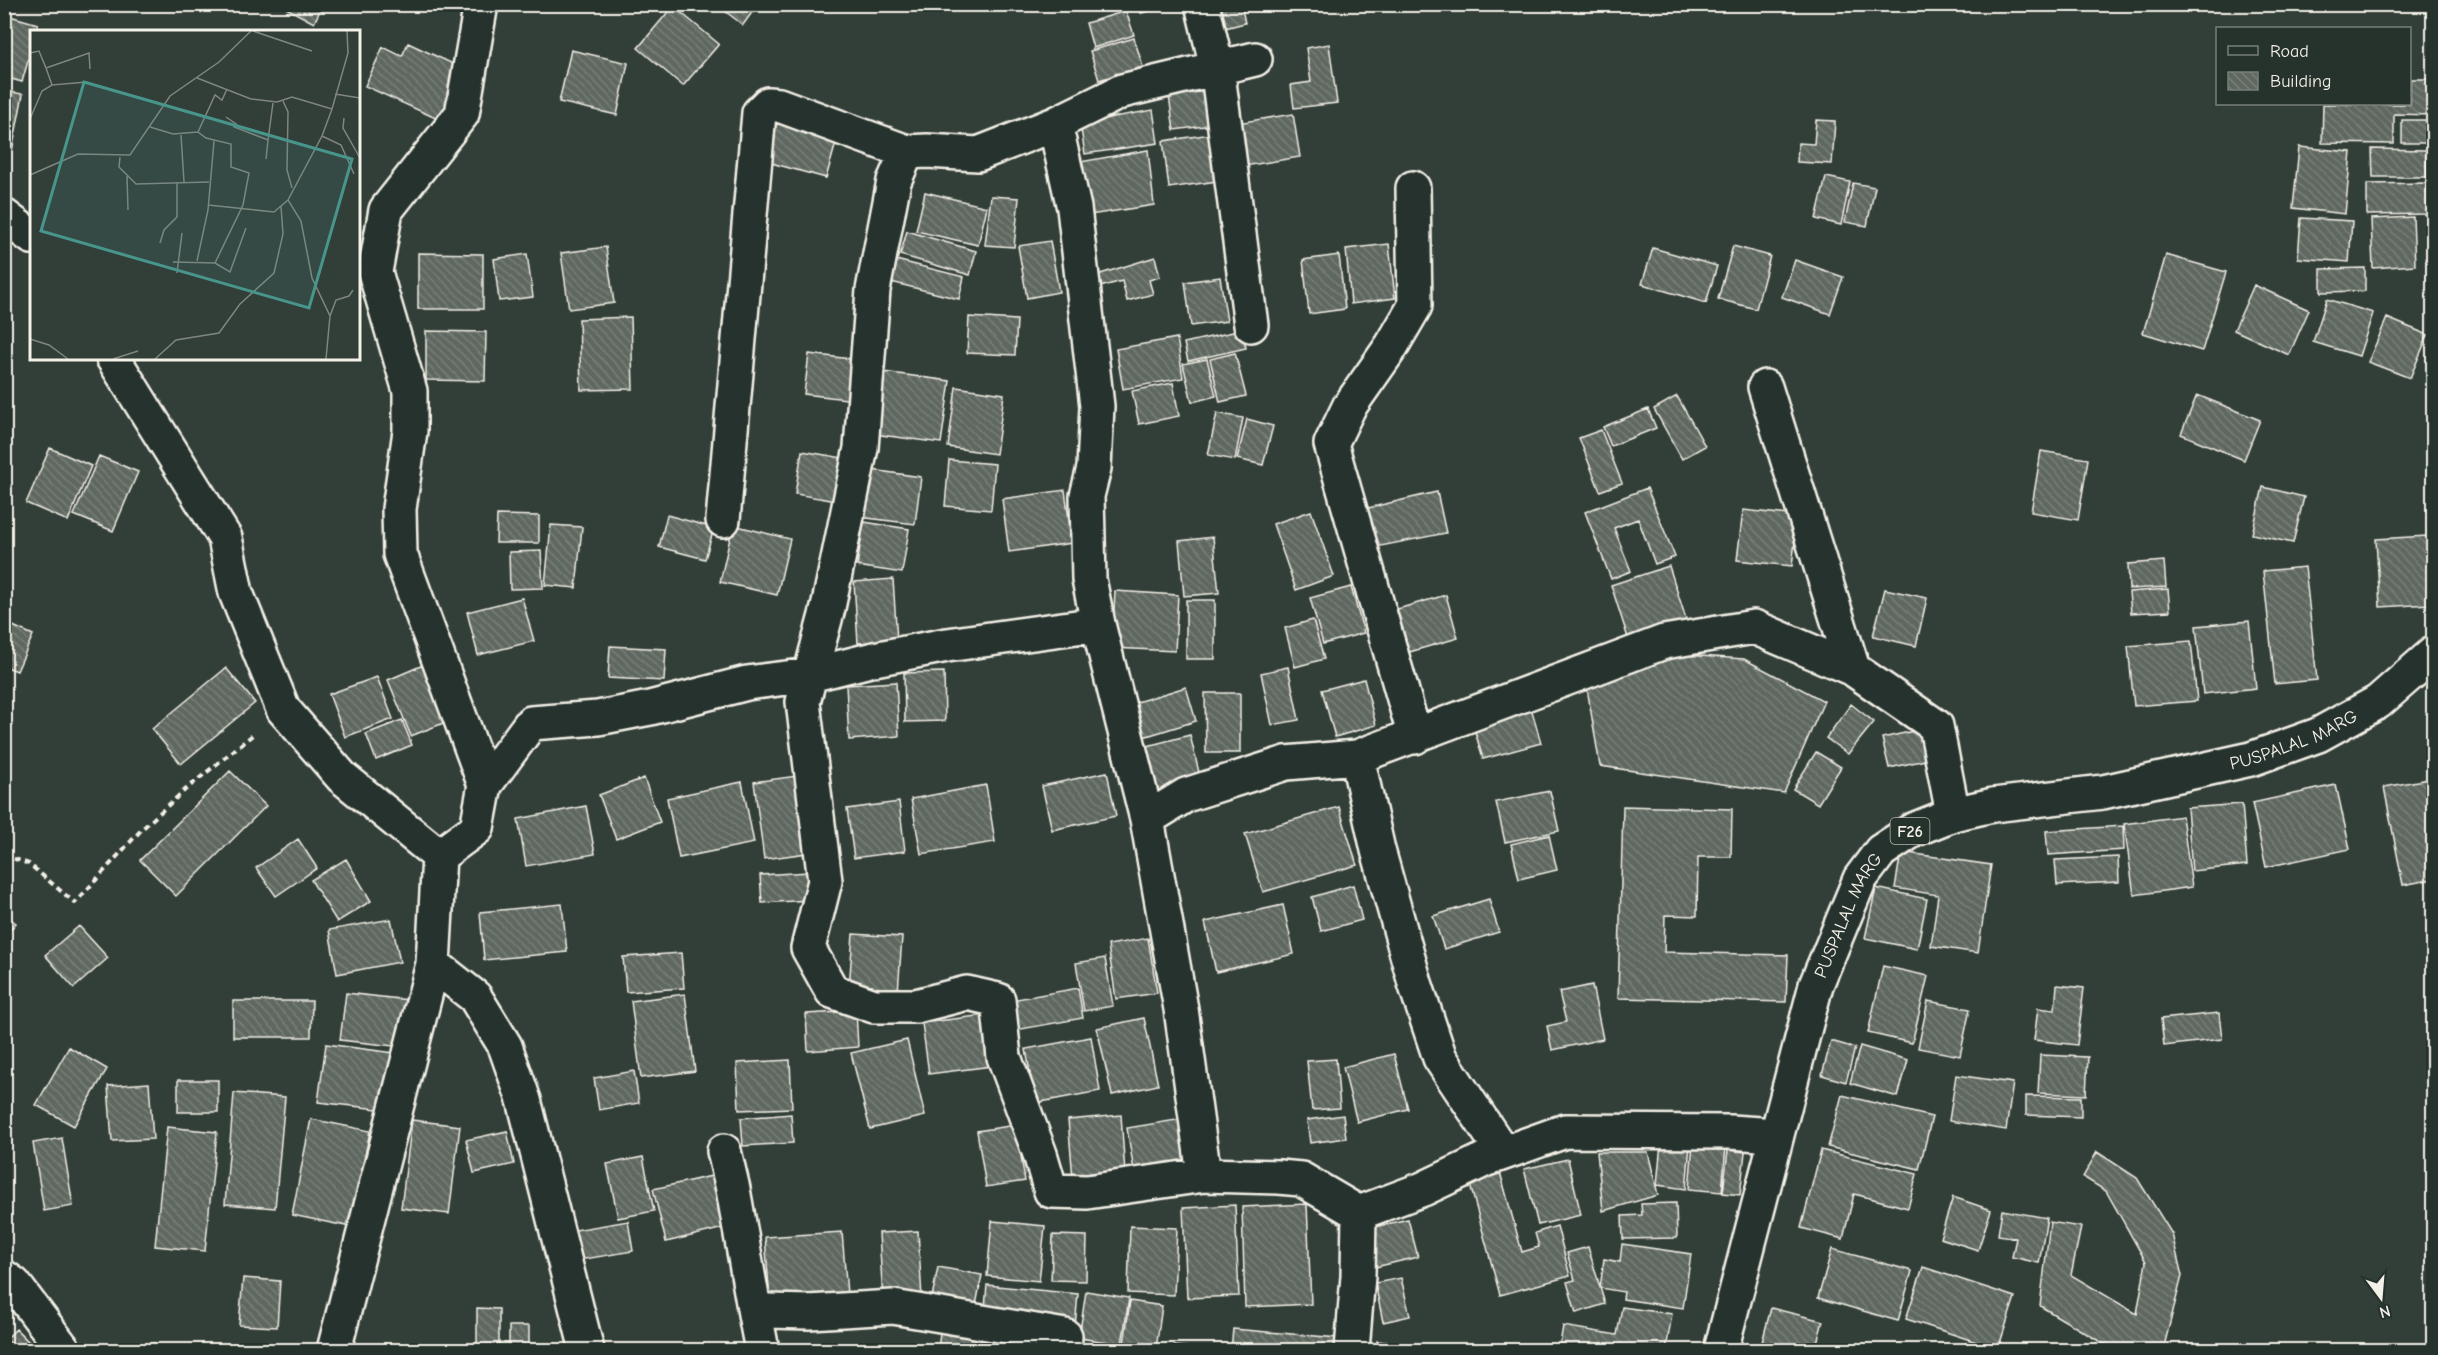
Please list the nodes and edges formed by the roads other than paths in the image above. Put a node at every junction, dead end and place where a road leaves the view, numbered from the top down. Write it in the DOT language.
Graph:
graph roads {
  1 [pos="481,4"];
  2 [pos="1202,4"];
  3 [pos="1255,59"];
  4 [pos="1217,67"];
  5 [pos="1055,124"];
  6 [pos="907,152"];
  7 [pos="1413,188"];
  8 [pos="4,216"];
  9 [pos="30,236"];
  10 [pos="1251,325"];
  11 [pos="114,360"];
  12 [pos="1765,387"];
  13 [pos="723,520"];
  14 [pos="1098,624"];
  15 [pos="2433,653"];
  16 [pos="1853,669"];
  17 [pos="810,675"];
  18 [pos="1415,737"];
  19 [pos="1357,758"];
  20 [pos="485,785"];
  21 [pos="1953,813"];
  22 [pos="1148,819"];
  23 [pos="439,856"];
  24 [pos="433,964"];
  25 [pos="1776,1135"];
  26 [pos="1496,1142"];
  27 [pos="724,1151"];
  28 [pos="1203,1175"];
  29 [pos="1359,1213"];
  30 [pos="4,1276"];
  31 [pos="755,1314"];
  32 [pos="64,1350"];
  33 [pos="334,1350"];
  34 [pos="587,1350"];
  35 [pos="762,1350"];
  36 [pos="1065,1350"];
  37 [pos="1352,1350"];
  38 [pos="1721,1350"];
  1 -- 20 [label="street"];
  2 -- 4 [label="street"];
  3 -- 4 [label="street"];
  4 -- 5 [label="street"];
  4 -- 10 [label="street"];
  5 -- 6 [label="street"];
  5 -- 14 [label="street"];
  6 -- 13 [label="street"];
  6 -- 17 [label="street"];
  7 -- 18 [label="street"];
  8 -- 9 [label="street"];
  11 -- 23 [label="street"];
  12 -- 16 [label="street"];
  14 -- 17 [label="street"];
  14 -- 22 [label="street"];
  15 -- 21 [label="street, PUSPALAL MARG / F26"];
  16 -- 18 [label="street"];
  16 -- 21 [label="street"];
  17 -- 20 [label="street"];
  17 -- 28 [label="street"];
  18 -- 19 [label="street"];
  19 -- 22 [label="street"];
  19 -- 26 [label="street"];
  20 -- 23 [label="street"];
  21 -- 25 [label="street, PUSPALAL MARG / F26"];
  22 -- 28 [label="street"];
  23 -- 24 [label="street"];
  24 -- 33 [label="street"];
  24 -- 34 [label="street"];
  25 -- 29 [label="street"];
  25 -- 38 [label="street, PUSPALAL MARG / F26"];
  27 -- 31 [label="street"];
  28 -- 29 [label="street"];
  29 -- 37 [label="street"];
  30 -- 32 [label="street"];
  31 -- 35 [label="street"];
  31 -- 36 [label="street"];
}
